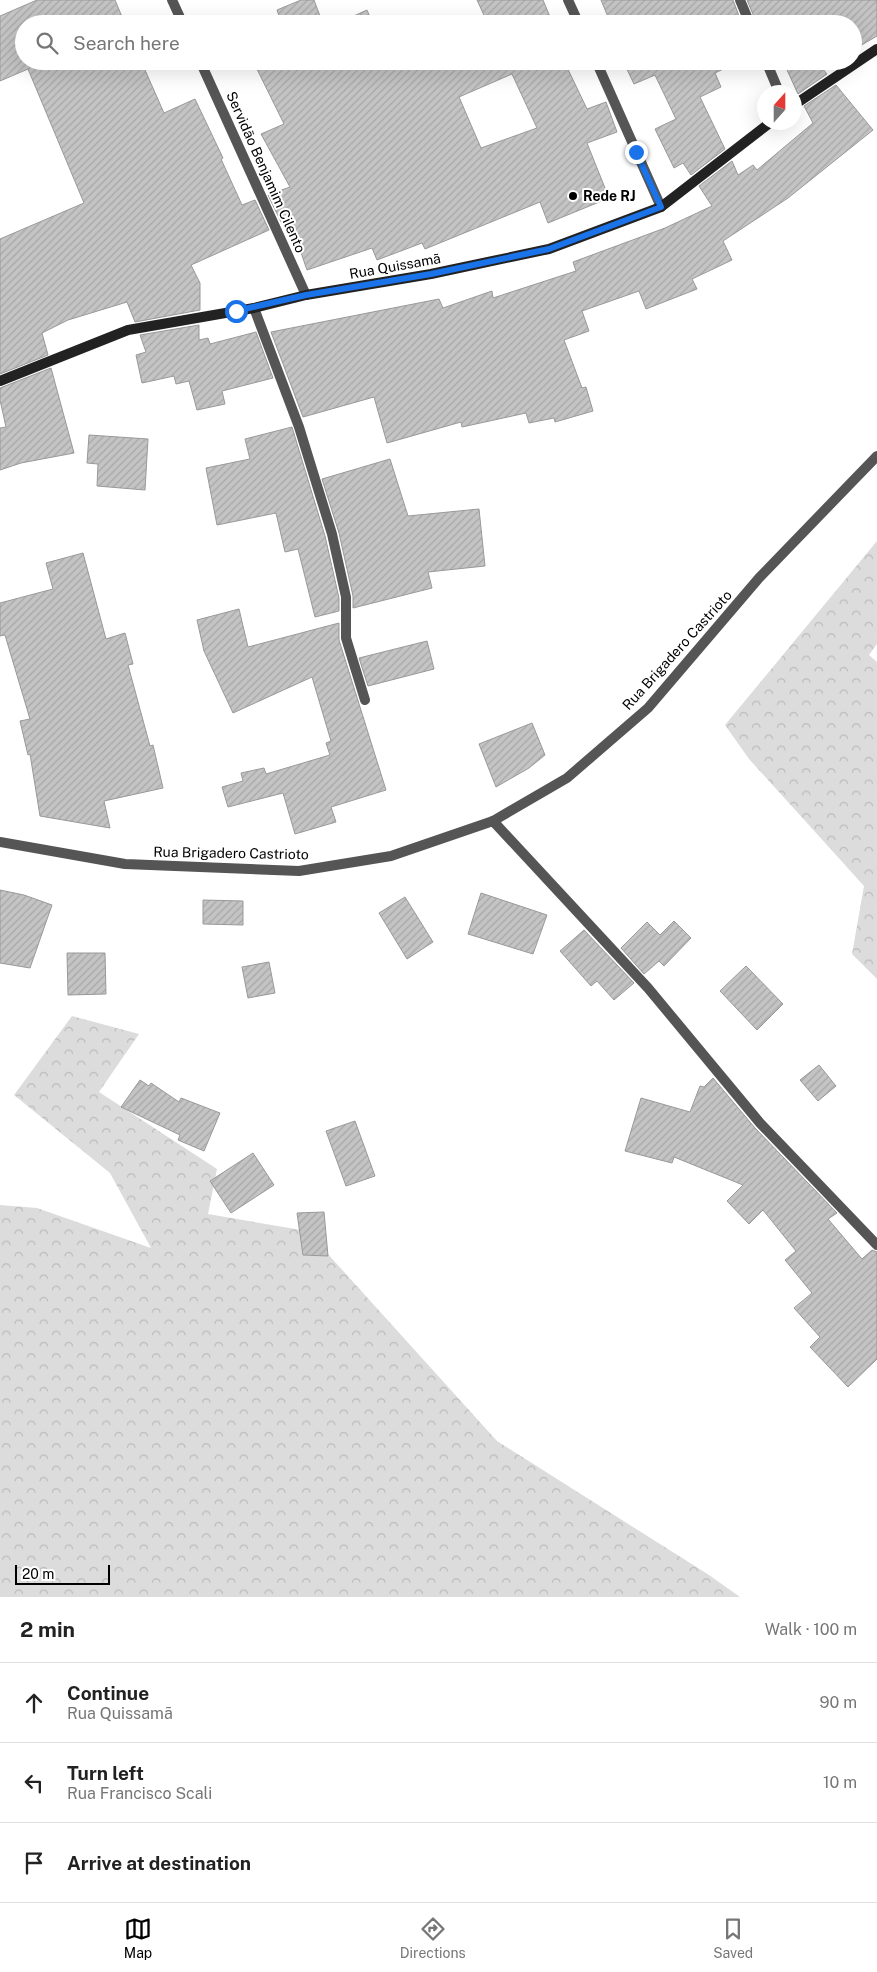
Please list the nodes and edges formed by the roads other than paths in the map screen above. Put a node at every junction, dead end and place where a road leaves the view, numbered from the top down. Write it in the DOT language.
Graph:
graph roads {
  1 [pos="172,0"];
  2 [pos="568,0"];
  3 [pos="740,0"];
  4 [pos="179,15"];
  5 [pos="575,15"];
  6 [pos="746,15"];
  7 [pos="877,49"];
  8 [pos="862,59"];
  9 [pos="204,70"];
  10 [pos="600,70"];
  11 [pos="770,70"];
  12 [pos="846,70"];
  13 [pos="776,85"];
  14 [pos="802,100"];
  15 [pos="761,130"];
  16 [pos="661,207"];
  17 [pos="306,295"];
  18 [pos="254,308"];
  19 [pos="0,381"];
  20 [pos="877,456"];
  21 [pos="365,700"];
  22 [pos="493,821"];
  23 [pos="0,842"];
  24 [pos="877,1245"];
  1 -- 4 [label="street"];
  2 -- 5 [label="street"];
  3 -- 6 [label="street"];
  7 -- 8 [label="street"];
  9 -- 17 [label="street, Servidão Benjamim Cilento"];
  10 -- 16 [label="street"];
  11 -- 13 [label="street"];
  12 -- 14 [label="street"];
  15 -- 16 [label="street, Rua Quissamã"];
  16 -- 17 [label="street, Rua Quissamã"];
  17 -- 18 [label="street, Rua Quissamã"];
  18 -- 19 [label="street, Rua Quissamã"];
  18 -- 21 [label="street"];
  20 -- 22 [label="street, Rua Brigadero Castrioto"];
  22 -- 23 [label="street, Rua Brigadero Castrioto"];
  22 -- 24 [label="street"];
}
